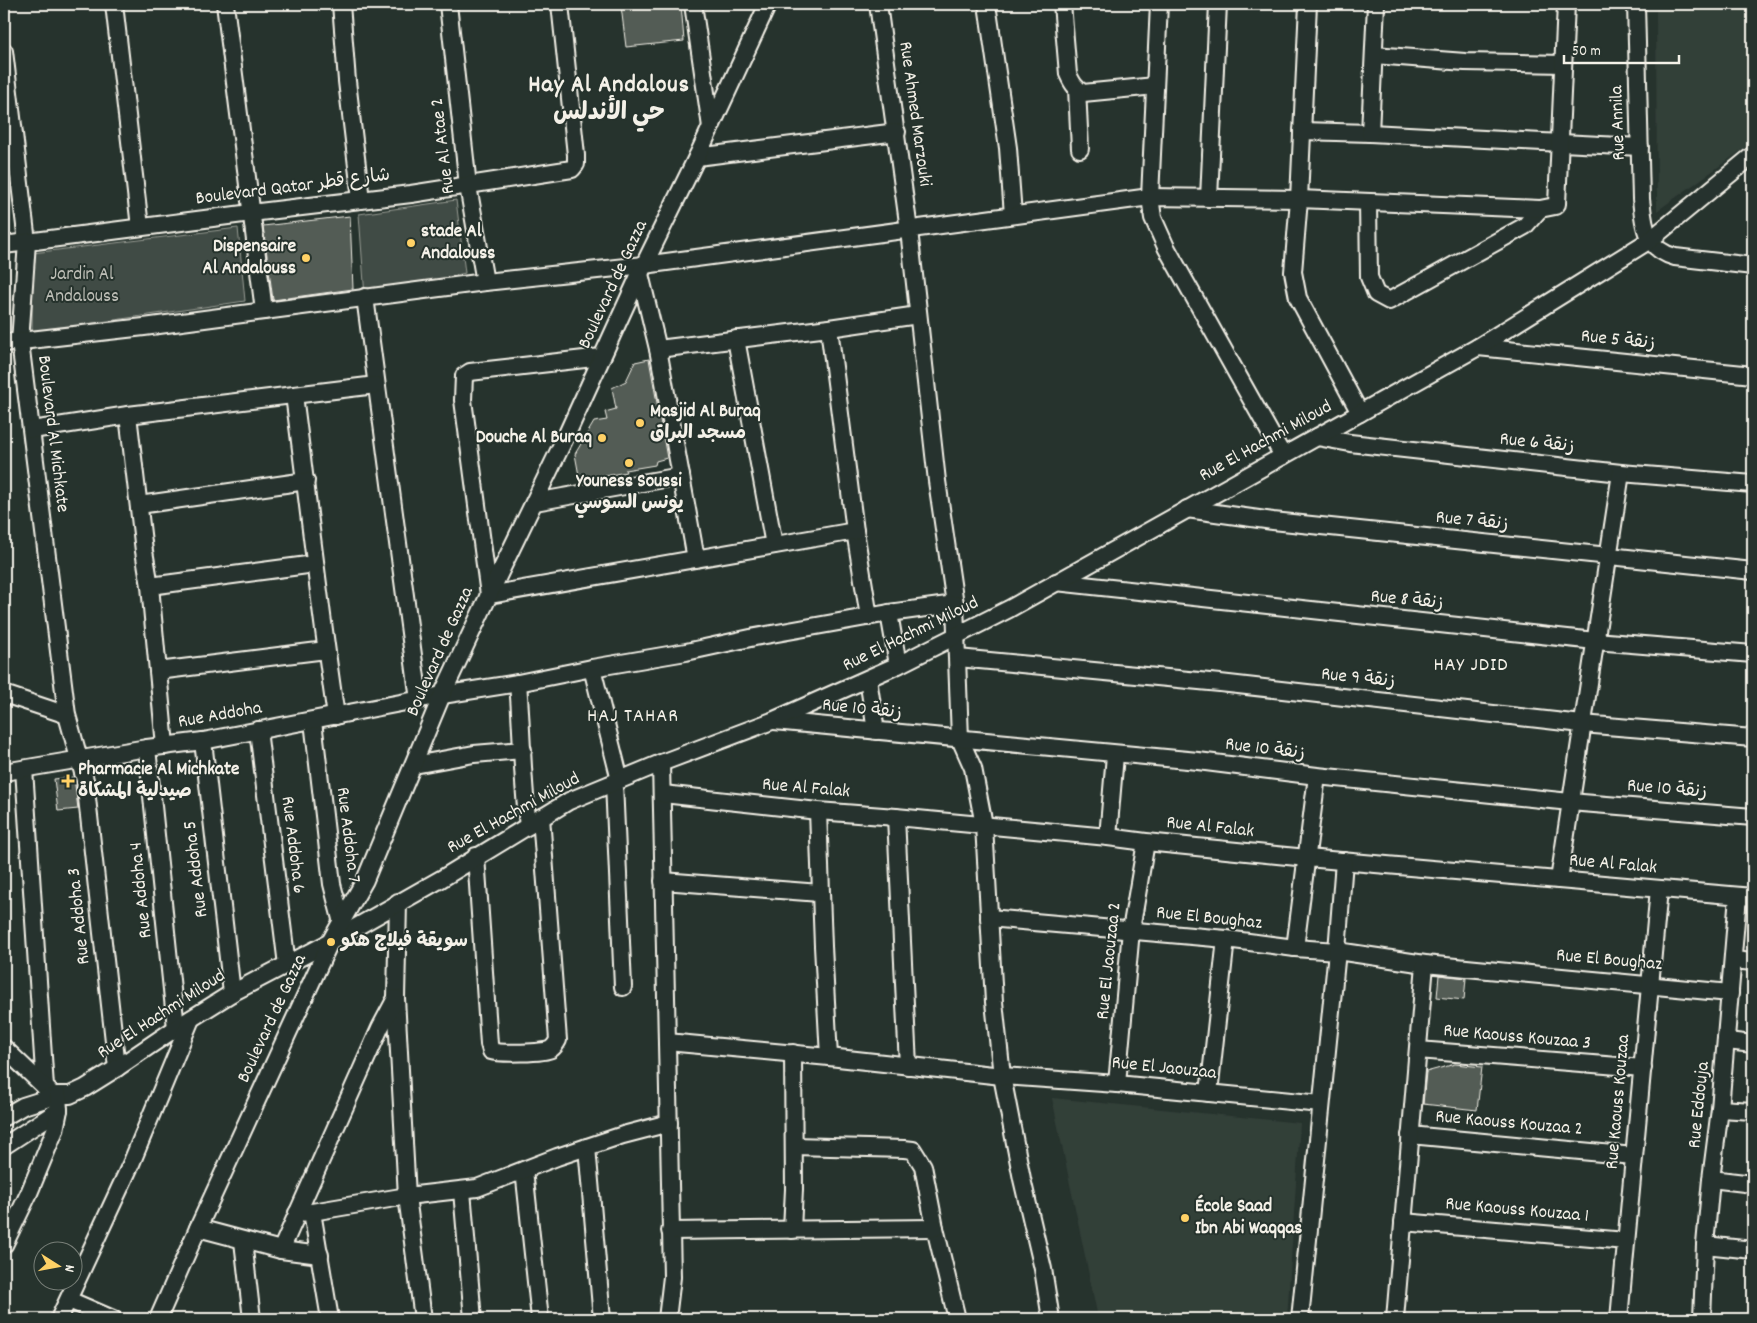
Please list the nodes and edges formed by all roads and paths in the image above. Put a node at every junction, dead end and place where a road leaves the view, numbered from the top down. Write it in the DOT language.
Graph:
graph roads {
  1 [pos="114,4"];
  2 [pos="225,4"];
  3 [pos="341,4"];
  4 [pos="448,4"];
  5 [pos="560,4"];
  6 [pos="693,4"];
  7 [pos="768,4"];
  8 [pos="878,4"];
  9 [pos="987,4"];
  10 [pos="1062,4"];
  11 [pos="1159,4"];
  12 [pos="1218,4"];
  13 [pos="1308,4"];
  14 [pos="1376,4"];
  15 [pos="1566,4"];
  16 [pos="1636,4"];
  17 [pos="4,51"];
  18 [pos="1374,55"];
  19 [pos="1563,64"];
  20 [pos="1155,86"];
  21 [pos="1077,89"];
  22 [pos="711,127"];
  23 [pos="1302,131"];
  24 [pos="897,132"];
  25 [pos="1370,133"];
  26 [pos="1560,142"];
  27 [pos="1640,147"];
  28 [pos="1080,149"];
  29 [pos="1753,156"];
  30 [pos="697,157"];
  31 [pos="468,186"];
  32 [pos="1150,197"];
  33 [pos="1209,198"];
  34 [pos="1299,199"];
  35 [pos="361,200"];
  36 [pos="1368,202"];
  37 [pos="1540,208"];
  38 [pos="250,213"];
  39 [pos="1014,215"];
  40 [pos="140,227"];
  41 [pos="909,230"];
  42 [pos="1650,240"];
  43 [pos="27,242"];
  44 [pos="4,245"];
  45 [pos="1753,266"];
  46 [pos="642,270"];
  47 [pos="485,282"];
  48 [pos="365,297"];
  49 [pos="264,311"];
  50 [pos="918,315"];
  51 [pos="829,328"];
  52 [pos="736,339"];
  53 [pos="12,343"];
  54 [pos="1478,347"];
  55 [pos="658,349"];
  56 [pos="602,357"];
  57 [pos="1753,375"];
  58 [pos="376,385"];
  59 [pos="294,395"];
  60 [pos="1360,413"];
  61 [pos="128,416"];
  62 [pos="32,430"];
  63 [pos="1317,437"];
  64 [pos="1283,456"];
  65 [pos="1621,473"];
  66 [pos="681,476"];
  67 [pos="306,481"];
  68 [pos="1753,484"];
  69 [pos="534,502"];
  70 [pos="139,505"];
  71 [pos="1187,509"];
  72 [pos="855,531"];
  73 [pos="774,545"];
  74 [pos="1608,556"];
  75 [pos="696,559"];
  76 [pos="315,564"];
  77 [pos="1753,571"];
  78 [pos="1056,582"];
  79 [pos="150,586"];
  80 [pos="489,595"];
  81 [pos="956,604"];
  82 [pos="889,613"];
  83 [pos="869,617"];
  84 [pos="958,636"];
  85 [pos="1595,641"];
  86 [pos="326,650"];
  87 [pos="1753,654"];
  88 [pos="958,658"];
  89 [pos="898,665"];
  90 [pos="592,668"];
  91 [pos="158,671"];
  92 [pos="868,679"];
  93 [pos="518,683"];
  94 [pos="4,694"];
  95 [pos="442,695"];
  96 [pos="419,700"];
  97 [pos="67,715"];
  98 [pos="336,716"];
  99 [pos="313,720"];
  100 [pos="772,721"];
  101 [pos="1582,724"];
  102 [pos="258,730"];
  103 [pos="876,731"];
  104 [pos="1753,738"];
  105 [pos="960,740"];
  106 [pos="203,741"];
  107 [pos="165,746"];
  108 [pos="147,748"];
  109 [pos="523,750"];
  110 [pos="1115,755"];
  111 [pos="79,760"];
  112 [pos="661,763"];
  113 [pos="414,765"];
  114 [pos="24,769"];
  115 [pos="4,772"];
  116 [pos="1317,776"];
  117 [pos="617,781"];
  118 [pos="663,794"];
  119 [pos="1570,802"];
  120 [pos="818,811"];
  121 [pos="896,817"];
  122 [pos="1753,817"];
  123 [pos="534,822"];
  124 [pos="984,825"];
  125 [pos="1108,837"];
  126 [pos="1146,842"];
  127 [pos="476,856"];
  128 [pos="1307,858"];
  129 [pos="1344,861"];
  130 [pos="1559,880"];
  131 [pos="663,881"];
  132 [pos="1659,889"];
  133 [pos="820,893"];
  134 [pos="1746,896"];
  135 [pos="398,902"];
  136 [pos="989,918"];
  137 [pos="342,923"];
  138 [pos="1131,930"];
  139 [pos="1226,939"];
  140 [pos="330,942"];
  141 [pos="1295,948"];
  142 [pos="1337,951"];
  143 [pos="1733,960"];
  144 [pos="1753,962"];
  145 [pos="1425,964"];
  146 [pos="288,965"];
  147 [pos="1650,985"];
  148 [pos="622,987"];
  149 [pos="1730,992"];
  150 [pos="232,993"];
  151 [pos="396,998"];
  152 [pos="183,1023"];
  153 [pos="1726,1041"];
  154 [pos="667,1042"];
  155 [pos="1753,1044"];
  156 [pos="4,1048"];
  157 [pos="1418,1050"];
  158 [pos="793,1053"];
  159 [pos="829,1057"];
  160 [pos="908,1066"];
  161 [pos="117,1068"];
  162 [pos="1642,1068"];
  163 [pos="1002,1076"];
  164 [pos="1117,1084"];
  165 [pos="1209,1093"];
  166 [pos="54,1098"];
  167 [pos="1321,1104"];
  168 [pos="1720,1109"];
  169 [pos="1753,1111"];
  170 [pos="4,1117"];
  171 [pos="670,1123"];
  172 [pos="1410,1135"];
  173 [pos="4,1146"];
  174 [pos="794,1146"];
  175 [pos="587,1147"];
  176 [pos="1634,1156"];
  177 [pos="524,1170"];
  178 [pos="1711,1179"];
  179 [pos="1753,1184"];
  180 [pos="462,1191"];
  181 [pos="407,1196"];
  182 [pos="304,1212"];
  183 [pos="1403,1222"];
  184 [pos="198,1228"];
  185 [pos="935,1228"];
  186 [pos="792,1230"];
  187 [pos="670,1231"];
  188 [pos="243,1241"];
  189 [pos="1626,1241"];
  190 [pos="4,1245"];
  191 [pos="1705,1245"];
  192 [pos="281,1250"];
  193 [pos="1753,1250"];
  194 [pos="320,1255"];
  195 [pos="69,1300"];
  196 [pos="59,1319"];
  197 [pos="113,1319"];
  198 [pos="158,1319"];
  199 [pos="252,1319"];
  200 [pos="330,1319"];
  201 [pos="423,1319"];
  202 [pos="473,1319"];
  203 [pos="540,1319"];
  204 [pos="602,1319"];
  205 [pos="667,1319"];
  206 [pos="957,1319"];
  207 [pos="1052,1319"];
  208 [pos="1300,1319"];
  209 [pos="1395,1319"];
  210 [pos="1619,1319"];
  211 [pos="1702,1319"];
  1 -- 40 [label="street"];
  2 -- 38 [label="street"];
  3 -- 35 [label="street"];
  4 -- 31 [label="street, Rue Al Atae 2"];
  5 -- 31 [label="street, Boulevard Qatar شارع قطر"];
  6 -- 22 [label="street"];
  7 -- 22 [label="street, Boulevard de Gazza"];
  8 -- 24 [label="street, Rue Ahmed Marzouki"];
  9 -- 39 [label="street"];
  10 -- 21 [label="street"];
  11 -- 20 [label="street"];
  12 -- 33 [label="street"];
  13 -- 23 [label="street"];
  14 -- 18 [label="street"];
  15 -- 19 [label="street"];
  16 -- 27 [label="street, Rue Annila"];
  17 -- 43 [label="street, Boulevard Al Michkate"];
  18 -- 19 [label="street"];
  18 -- 25 [label="street"];
  19 -- 26 [label="street"];
  20 -- 21 [label="street"];
  20 -- 32 [label="street"];
  21 -- 28 [label="street"];
  22 -- 30 [label="street, Boulevard de Gazza"];
  23 -- 25 [label="street"];
  23 -- 34 [label="street"];
  24 -- 30 [label="street"];
  24 -- 41 [label="street, Rue Ahmed Marzouki"];
  25 -- 26 [label="street"];
  26 -- 27 [label="street"];
  26 -- 37 [label="street"];
  27 -- 42 [label="street, Rue Annila"];
  29 -- 42 [label="street, Rue El Hachmi Miloud"];
  30 -- 46 [label="street, Boulevard de Gazza"];
  31 -- 35 [label="street, Boulevard Qatar شارع قطر"];
  31 -- 47 [label="street, Rue Al Atae 2"];
  32 -- 33 [label="street"];
  32 -- 39 [label="street"];
  32 -- 64 [label="street"];
  33 -- 34 [label="street"];
  34 -- 36 [label="street"];
  34 -- 60 [label="street"];
  35 -- 38 [label="street, Boulevard Qatar شارع قطر"];
  36 -- 37 [label="street"];
  36 -- 37 [label="street"];
  38 -- 40 [label="street, Boulevard Qatar شارع قطر"];
  38 -- 49 [label="street"];
  39 -- 41 [label="street"];
  40 -- 43 [label="street, Boulevard Qatar شارع قطر"];
  41 -- 46 [label="street"];
  41 -- 50 [label="street, Rue Ahmed Marzouki"];
  42 -- 45 [label="street"];
  42 -- 54 [label="street, Rue El Hachmi Miloud"];
  43 -- 44 [label="street, Boulevard Qatar شارع قطر"];
  43 -- 53 [label="street, Boulevard Al Michkate"];
  46 -- 47 [label="street"];
  46 -- 55 [label="street"];
  46 -- 56 [label="street, Boulevard de Gazza"];
  47 -- 48 [label="street"];
  48 -- 49 [label="street"];
  48 -- 58 [label="street"];
  49 -- 53 [label="street"];
  50 -- 51 [label="street"];
  50 -- 81 [label="street, Rue Ahmed Marzouki"];
  51 -- 52 [label="street"];
  51 -- 72 [label="street"];
  52 -- 55 [label="street"];
  52 -- 73 [label="street"];
  53 -- 62 [label="street, Boulevard Al Michkate"];
  54 -- 57 [label="street, Rue 5 زنقة"];
  54 -- 60 [label="street, Rue El Hachmi Miloud"];
  55 -- 66 [label="street"];
  56 -- 69 [label="street, Boulevard de Gazza"];
  56 -- 80 [label="street"];
  58 -- 59 [label="street"];
  58 -- 96 [label="street"];
  59 -- 61 [label="street"];
  59 -- 67 [label="street"];
  60 -- 63 [label="street, Rue El Hachmi Miloud"];
  61 -- 62 [label="street"];
  61 -- 70 [label="street"];
  62 -- 97 [label="street, Boulevard Al Michkate"];
  63 -- 64 [label="street, Rue El Hachmi Miloud"];
  63 -- 65 [label="street, Rue 6 زنقة"];
  64 -- 71 [label="street, Rue El Hachmi Miloud"];
  65 -- 68 [label="street, Rue 6 زنقة"];
  65 -- 74 [label="street"];
  66 -- 69 [label="street"];
  66 -- 75 [label="street"];
  67 -- 70 [label="street"];
  67 -- 76 [label="street"];
  69 -- 80 [label="street, Boulevard de Gazza"];
  70 -- 79 [label="street"];
  71 -- 74 [label="street, Rue 7 زنقة"];
  71 -- 78 [label="street, Rue El Hachmi Miloud"];
  72 -- 73 [label="street"];
  72 -- 83 [label="street"];
  73 -- 75 [label="street"];
  74 -- 77 [label="street, Rue 7 زنقة"];
  74 -- 85 [label="street"];
  75 -- 80 [label="street"];
  76 -- 79 [label="street"];
  76 -- 86 [label="street"];
  78 -- 84 [label="street, Rue El Hachmi Miloud"];
  78 -- 85 [label="street, Rue 8 زنقة"];
  79 -- 91 [label="street"];
  80 -- 95 [label="street, Boulevard de Gazza"];
  81 -- 82 [label="street, Rue Addoha"];
  81 -- 84 [label="street, Rue Ahmed Marzouki"];
  82 -- 83 [label="street, Rue Addoha"];
  82 -- 89 [label="street"];
  83 -- 90 [label="street, Rue Addoha"];
  84 -- 88 [label="street, Rue Ahmed Marzouki"];
  84 -- 89 [label="street, Rue El Hachmi Miloud"];
  85 -- 87 [label="street, Rue 8 زنقة"];
  85 -- 101 [label="street"];
  86 -- 91 [label="street"];
  86 -- 98 [label="street"];
  88 -- 101 [label="street, Rue 9 زنقة"];
  88 -- 105 [label="street, Rue Ahmed Marzouki"];
  89 -- 92 [label="street, Rue El Hachmi Miloud"];
  90 -- 93 [label="street, Rue Addoha"];
  90 -- 117 [label="street"];
  91 -- 107 [label="street"];
  92 -- 100 [label="street, Rue El Hachmi Miloud"];
  92 -- 103 [label="street"];
  93 -- 95 [label="street, Rue Addoha"];
  93 -- 109 [label="street"];
  94 -- 97 [label="street"];
  95 -- 96 [label="street, Rue Addoha"];
  95 -- 113 [label="street, Boulevard de Gazza"];
  96 -- 98 [label="street, Rue Addoha"];
  97 -- 111 [label="street, Boulevard Al Michkate"];
  98 -- 99 [label="street, Rue Addoha"];
  99 -- 102 [label="street, Rue Addoha"];
  99 -- 137 [label="street, Rue Addoha 7"];
  100 -- 103 [label="street, Rue 10 زنقة"];
  100 -- 112 [label="street, Rue El Hachmi Miloud"];
  101 -- 104 [label="street, Rue 9 زنقة"];
  101 -- 119 [label="street"];
  102 -- 106 [label="street, Rue Addoha"];
  102 -- 146 [label="street, Rue Addoha 6"];
  103 -- 105 [label="street, Rue 10 زنقة"];
  105 -- 110 [label="street, Rue 10 زنقة"];
  105 -- 124 [label="street"];
  106 -- 107 [label="street, Rue Addoha"];
  106 -- 150 [label="street, Rue Addoha 5"];
  107 -- 108 [label="street, Rue Addoha"];
  108 -- 111 [label="street, Rue Addoha"];
  108 -- 152 [label="street, Rue Addoha 4"];
  109 -- 113 [label="street"];
  109 -- 123 [label="street"];
  110 -- 116 [label="street, Rue 10 زنقة"];
  110 -- 125 [label="street"];
  111 -- 114 [label="street, Rue Addoha"];
  111 -- 161 [label="street, Rue Addoha 3"];
  112 -- 117 [label="street, Rue El Hachmi Miloud"];
  112 -- 118 [label="street"];
  113 -- 137 [label="street, Boulevard de Gazza"];
  114 -- 115 [label="street, Rue Addoha"];
  114 -- 166 [label="street"];
  116 -- 119 [label="street, Rue 10 زنقة"];
  116 -- 128 [label="street"];
  117 -- 123 [label="street, Rue El Hachmi Miloud"];
  117 -- 148 [label="street"];
  118 -- 120 [label="street, Rue Al Falak"];
  118 -- 131 [label="street"];
  119 -- 122 [label="street, Rue 10 زنقة"];
  119 -- 130 [label="street"];
  120 -- 121 [label="street, Rue Al Falak"];
  120 -- 133 [label="street"];
  121 -- 124 [label="street, Rue Al Falak"];
  121 -- 160 [label="street"];
  123 -- 127 [label="street, Rue El Hachmi Miloud"];
  123 -- 127 [label="street"];
  124 -- 125 [label="street, Rue Al Falak"];
  124 -- 136 [label="street"];
  125 -- 126 [label="street, Rue Al Falak"];
  126 -- 128 [label="street, Rue Al Falak"];
  126 -- 138 [label="street, Rue El Jaouzaa 2"];
  127 -- 135 [label="street, Rue El Hachmi Miloud"];
  128 -- 129 [label="street, Rue Al Falak"];
  128 -- 141 [label="street"];
  129 -- 130 [label="street, Rue Al Falak"];
  129 -- 142 [label="street"];
  130 -- 132 [label="street, Rue Al Falak"];
  131 -- 133 [label="street"];
  131 -- 154 [label="street"];
  132 -- 134 [label="street, Rue Al Falak"];
  132 -- 147 [label="street, Rue Kaouss Kouzaa"];
  133 -- 159 [label="street"];
  134 -- 143 [label="street, Rue Eddouja"];
  135 -- 140 [label="street, Rue El Hachmi Miloud"];
  135 -- 151 [label="street"];
  136 -- 138 [label="street, Rue El Boughaz"];
  136 -- 163 [label="street"];
  137 -- 140 [label="street, Boulevard de Gazza"];
  138 -- 139 [label="street, Rue El Boughaz"];
  138 -- 164 [label="street, Rue El Jaouzaa 2"];
  139 -- 141 [label="street, Rue El Boughaz"];
  139 -- 165 [label="street"];
  140 -- 146 [label="street, Rue El Hachmi Miloud"];
  140 -- 184 [label="street, Boulevard de Gazza"];
  141 -- 142 [label="street, Rue El Boughaz"];
  142 -- 145 [label="street, Rue El Boughaz"];
  142 -- 167 [label="street"];
  143 -- 144 [label="street"];
  143 -- 149 [label="street, Rue Eddouja"];
  145 -- 147 [label="street, Rue El Boughaz"];
  145 -- 157 [label="street"];
  146 -- 150 [label="street, Rue El Hachmi Miloud"];
  147 -- 149 [label="street, Rue El Boughaz"];
  147 -- 162 [label="street, Rue Kaouss Kouzaa"];
  149 -- 153 [label="street, Rue Eddouja"];
  150 -- 152 [label="street, Rue El Hachmi Miloud"];
  151 -- 181 [label="street"];
  151 -- 182 [label="street"];
  152 -- 161 [label="street, Rue El Hachmi Miloud"];
  152 -- 195 [label="street"];
  153 -- 155 [label="street"];
  153 -- 168 [label="street, Rue Eddouja"];
  154 -- 158 [label="street, Rue El Jaouzaa"];
  154 -- 171 [label="street"];
  156 -- 166 [label="street"];
  157 -- 162 [label="street, Rue Kaouss Kouzaa 3"];
  157 -- 172 [label="street"];
  158 -- 159 [label="street, Rue El Jaouzaa"];
  158 -- 174 [label="street"];
  159 -- 160 [label="street, Rue El Jaouzaa"];
  160 -- 163 [label="street, Rue El Jaouzaa"];
  161 -- 166 [label="street, Rue El Hachmi Miloud"];
  162 -- 176 [label="street, Rue Kaouss Kouzaa"];
  163 -- 164 [label="street, Rue El Jaouzaa"];
  163 -- 207 [label="street"];
  164 -- 165 [label="street, Rue El Jaouzaa"];
  165 -- 167 [label="street, Rue El Jaouzaa"];
  166 -- 170 [label="street, Rue El Hachmi Miloud"];
  166 -- 173 [label="street"];
  166 -- 190 [label="street"];
  167 -- 208 [label="street"];
  168 -- 169 [label="street"];
  168 -- 178 [label="street, Rue Eddouja"];
  171 -- 175 [label="street"];
  171 -- 187 [label="street"];
  172 -- 176 [label="street, Rue Kaouss Kouzaa 2"];
  172 -- 183 [label="street"];
  174 -- 185 [label="street"];
  174 -- 186 [label="street"];
  175 -- 177 [label="street"];
  175 -- 204 [label="street"];
  176 -- 189 [label="street, Rue Kaouss Kouzaa"];
  177 -- 180 [label="street"];
  177 -- 203 [label="street"];
  178 -- 179 [label="street"];
  178 -- 191 [label="street, Rue Eddouja"];
  180 -- 181 [label="street"];
  180 -- 202 [label="street"];
  181 -- 182 [label="street"];
  181 -- 201 [label="street"];
  182 -- 192 [label="street"];
  182 -- 194 [label="street"];
  183 -- 189 [label="street, Rue Kaouss Kouzaa 1"];
  183 -- 209 [label="street"];
  184 -- 188 [label="street"];
  184 -- 198 [label="street, Boulevard de Gazza"];
  185 -- 186 [label="street"];
  185 -- 206 [label="street"];
  186 -- 187 [label="street"];
  187 -- 205 [label="street"];
  188 -- 192 [label="street"];
  188 -- 199 [label="street"];
  189 -- 210 [label="street, Rue Kaouss Kouzaa"];
  191 -- 193 [label="street"];
  191 -- 211 [label="street, Rue Eddouja"];
  192 -- 194 [label="street"];
  194 -- 200 [label="street"];
  195 -- 196 [label="street"];
  195 -- 197 [label="street"];
}
